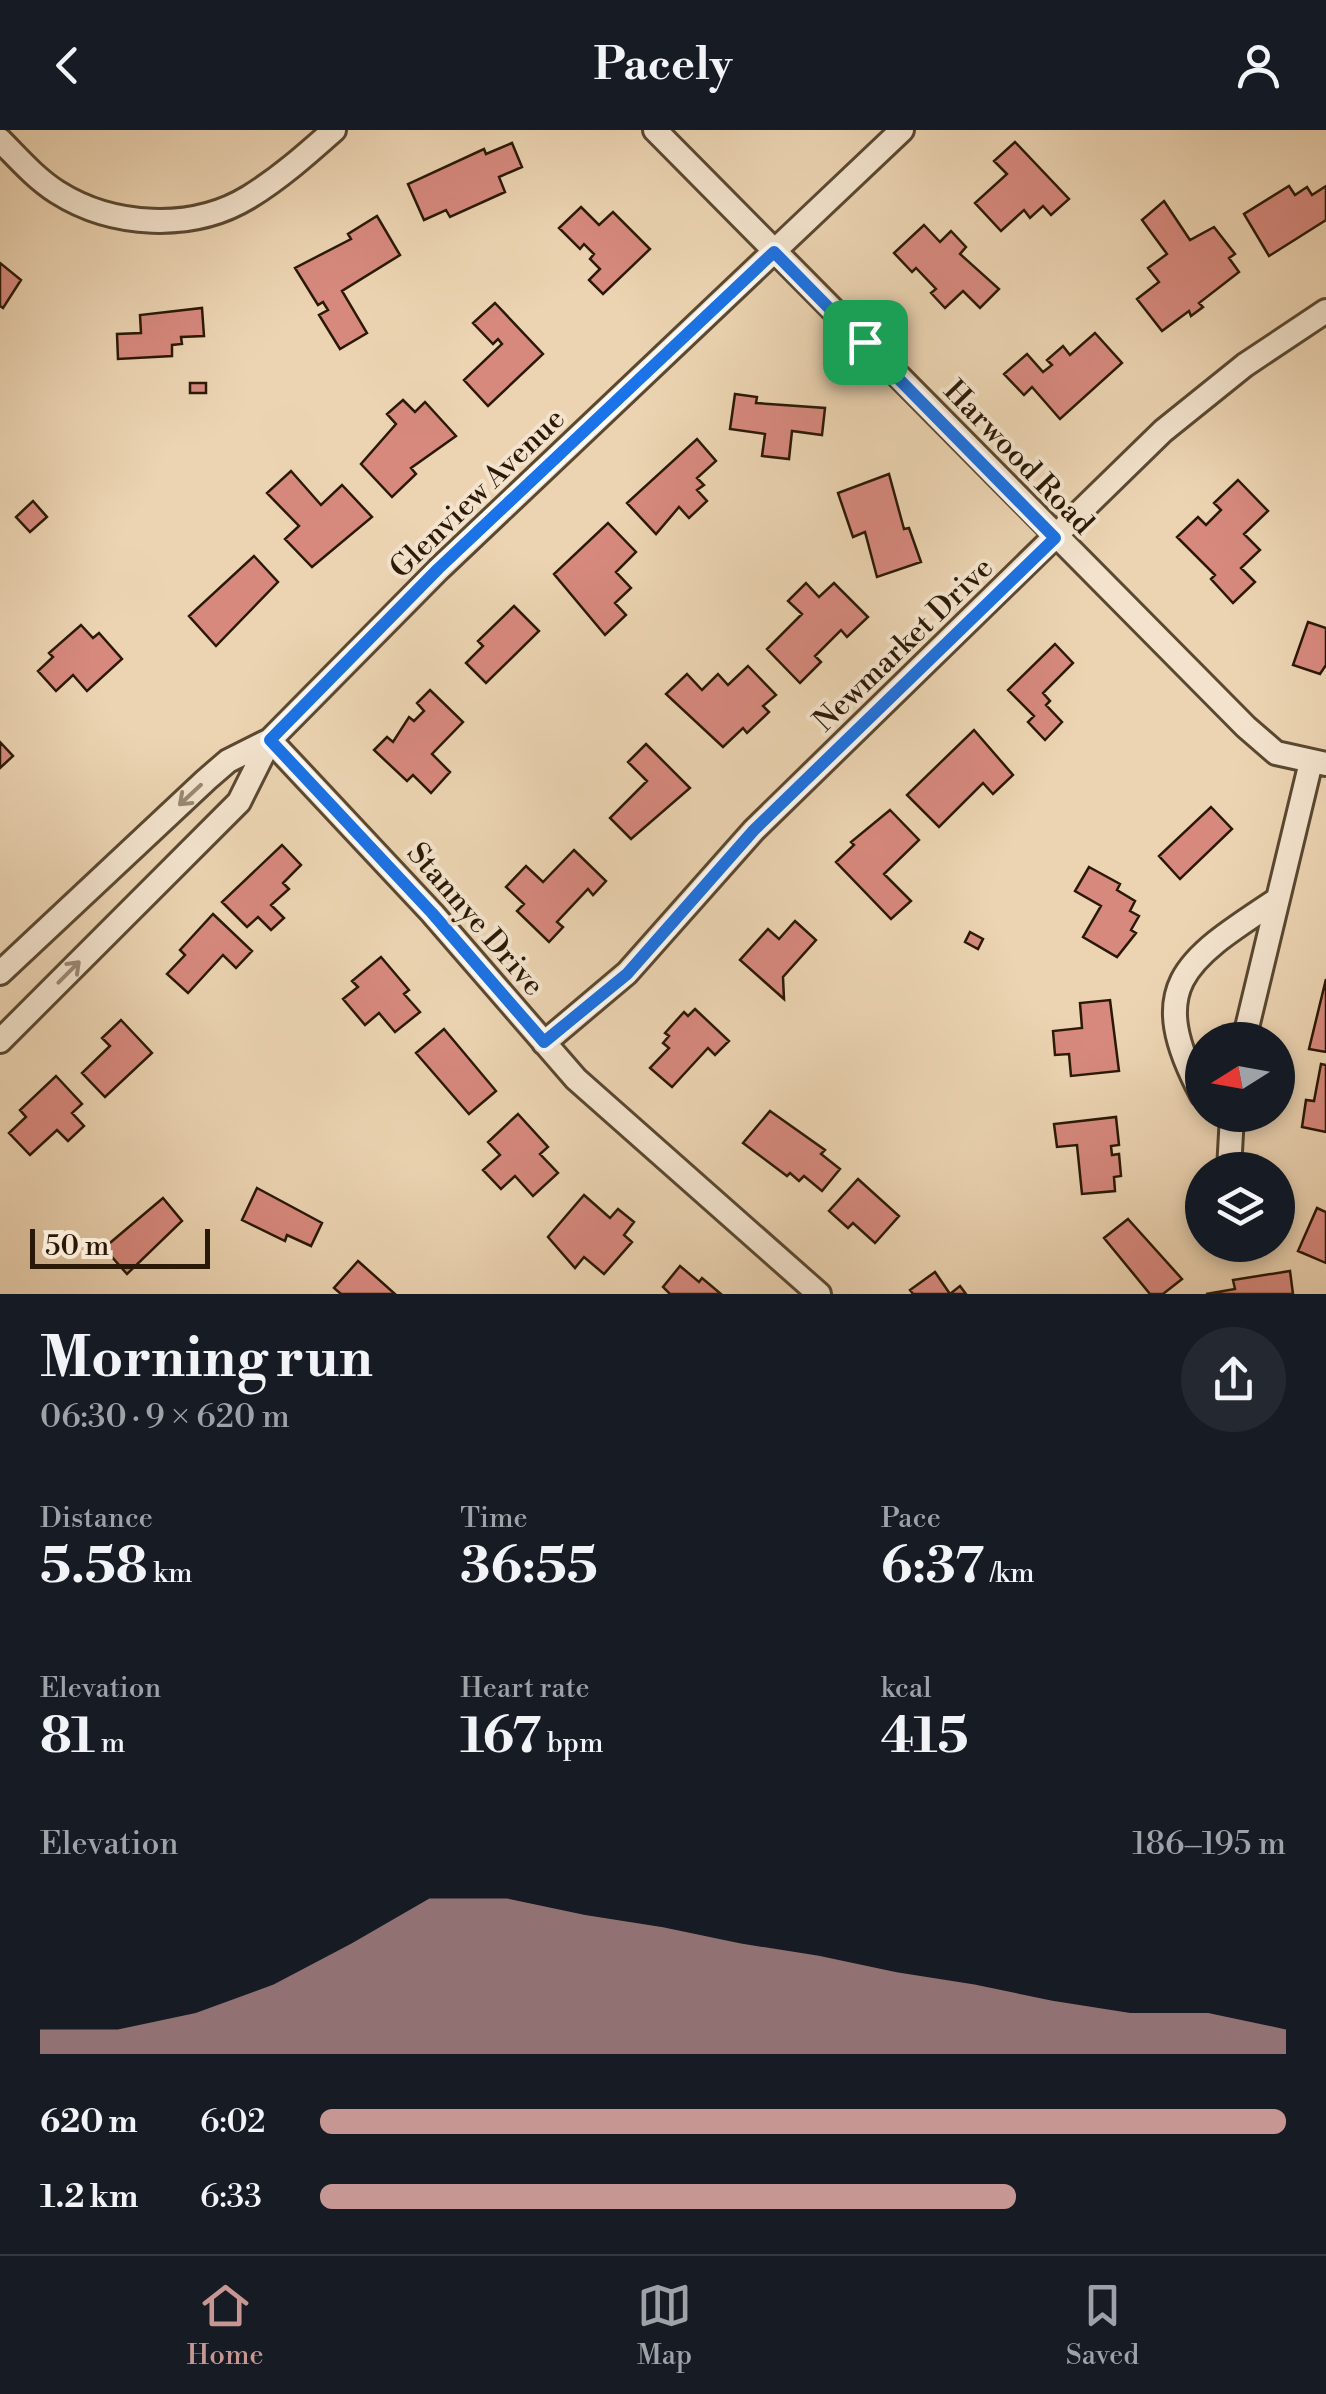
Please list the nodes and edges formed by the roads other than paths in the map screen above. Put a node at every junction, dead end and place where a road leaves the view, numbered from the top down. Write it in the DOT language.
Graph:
graph roads {
  1 [pos="334,130"];
  2 [pos="655,130"];
  3 [pos="902,130"];
  4 [pos="0,140"];
  5 [pos="774,252"];
  6 [pos="1326,312"];
  7 [pos="1055,538"];
  8 [pos="270,740"];
  9 [pos="1318,763"];
  10 [pos="1275,902"];
  11 [pos="0,973"];
  12 [pos="1248,1022"];
  13 [pos="0,1041"];
  14 [pos="544,1042"];
  15 [pos="1185,1064"];
  16 [pos="820,1294"];
  1 -- 4 [label="street"];
  2 -- 5 [label="street, Harwood Road"];
  3 -- 5 [label="street, Glenview Avenue"];
  5 -- 7 [label="street, Harwood Road"];
  5 -- 8 [label="street, Glenview Avenue"];
  6 -- 7 [label="street, Newmarket Drive"];
  7 -- 9 [label="street, Harwood Road"];
  7 -- 14 [label="street, Newmarket Drive"];
  8 -- 11 [label="street, Glenview Avenue, one-way"];
  13 -- 8 [label="street, one-way"];
  8 -- 14 [label="street, Stannye Drive"];
  9 -- 10 [label="street"];
  10 -- 12 [label="street"];
  10 -- 15 [label="street"];
  14 -- 16 [label="street, Stannye Drive"];
}
